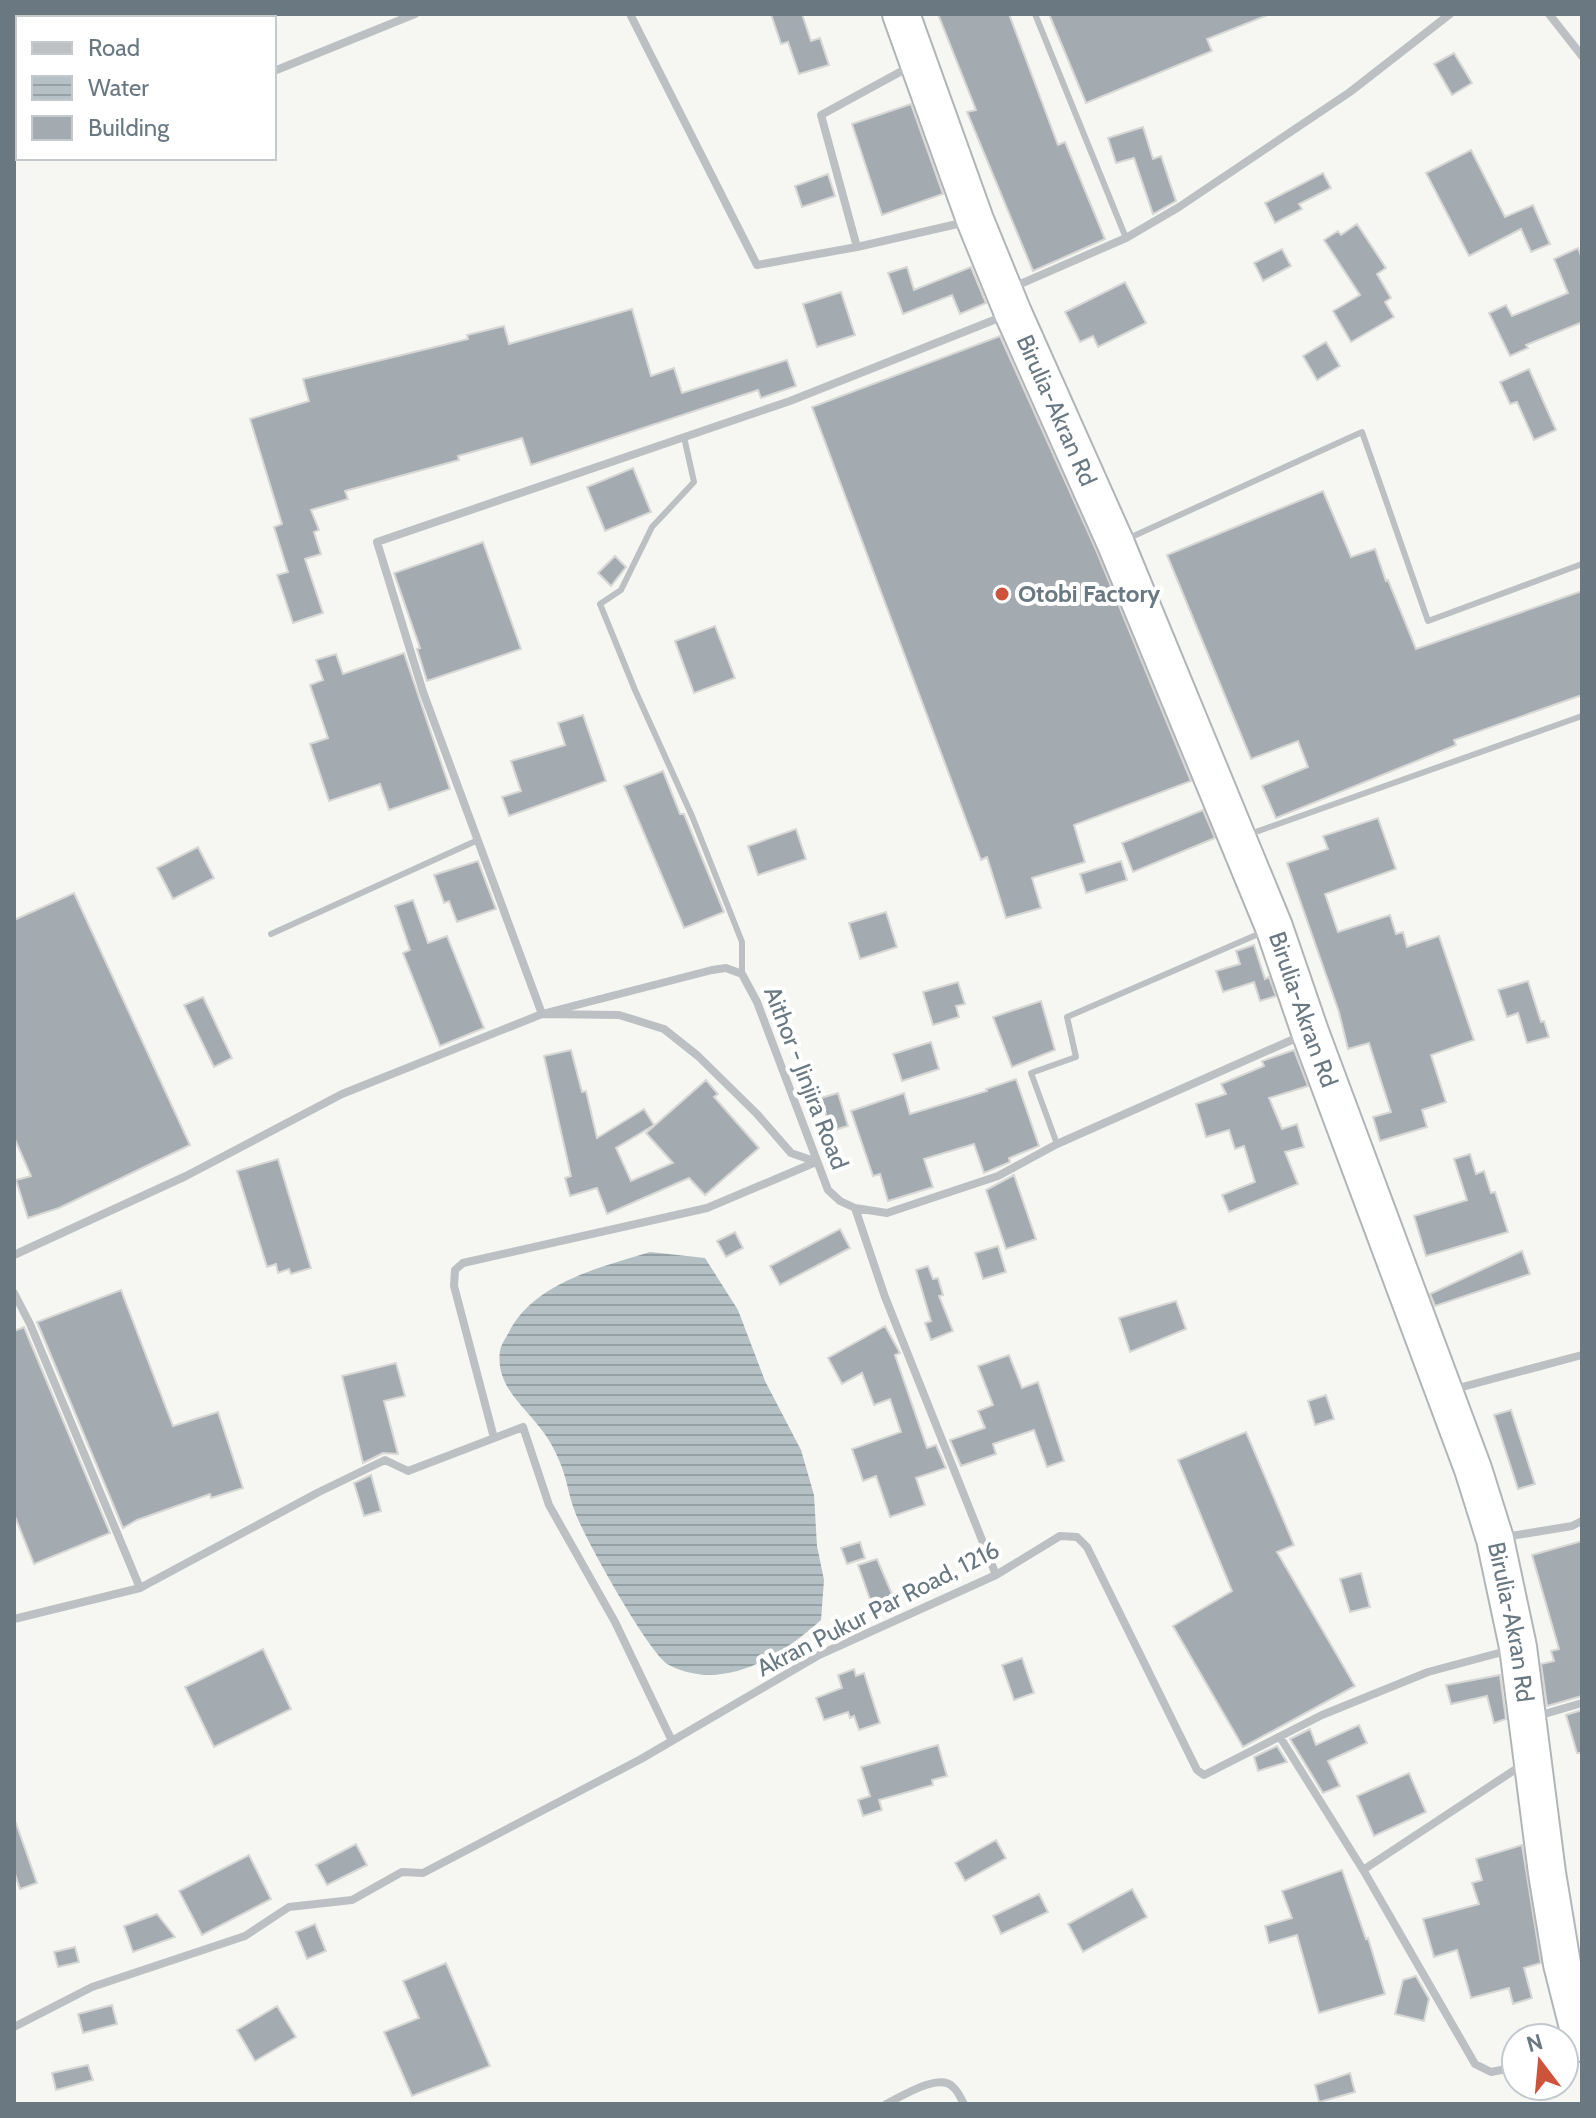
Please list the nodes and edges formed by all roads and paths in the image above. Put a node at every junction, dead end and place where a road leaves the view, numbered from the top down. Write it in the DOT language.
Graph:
graph roads {
  1 [pos="415,14"];
  2 [pos="630,14"];
  3 [pos="901,14"];
  4 [pos="1035,14"];
  5 [pos="1450,14"];
  6 [pos="1549,14"];
  7 [pos="1582,56"];
  8 [pos="918,62"];
  9 [pos="276,70"];
  10 [pos="975,220"];
  11 [pos="1126,238"];
  12 [pos="857,247"];
  13 [pos="1008,302"];
  14 [pos="684,437"];
  15 [pos="1116,544"];
  16 [pos="1582,564"];
  17 [pos="1582,716"];
  18 [pos="1238,838"];
  19 [pos="478,840"];
  20 [pos="1274,927"];
  21 [pos="271,934"];
  22 [pos="742,974"];
  23 [pos="542,1014"];
  24 [pos="1310,1032"];
  25 [pos="1057,1144"];
  26 [pos="817,1162"];
  27 [pos="855,1208"];
  28 [pos="14,1255"];
  29 [pos="14,1293"];
  30 [pos="1582,1355"];
  31 [pos="1443,1392"];
  32 [pos="494,1438"];
  33 [pos="1582,1521"];
  34 [pos="1495,1539"];
  35 [pos="996,1575"];
  36 [pos="140,1588"];
  37 [pos="14,1619"];
  38 [pos="1518,1647"];
  39 [pos="1582,1703"];
  40 [pos="1530,1718"];
  41 [pos="1280,1737"];
  42 [pos="672,1741"];
  43 [pos="1533,1758"];
  44 [pos="1363,1870"];
  45 [pos="1574,2022"];
  46 [pos="14,2027"];
  47 [pos="1500,2070"];
  48 [pos="886,2104"];
  49 [pos="964,2104"];
  1 -- 9 [label="street"];
  2 -- 12 [label="street"];
  3 -- 8 [label="highway, Birulia-Akran Rd"];
  4 -- 11 [label="lane"];
  5 -- 11 [label="street"];
  6 -- 7 [label="street"];
  8 -- 10 [label="highway, Birulia-Akran Rd"];
  8 -- 12 [label="street"];
  10 -- 12 [label="street"];
  10 -- 13 [label="highway, Birulia-Akran Rd"];
  11 -- 13 [label="street"];
  13 -- 14 [label="street"];
  13 -- 15 [label="highway, Birulia-Akran Rd"];
  14 -- 19 [label="street"];
  14 -- 22 [label="lane"];
  15 -- 16 [label="lane"];
  15 -- 18 [label="highway, Birulia-Akran Rd"];
  17 -- 18 [label="lane"];
  18 -- 20 [label="highway, Birulia-Akran Rd"];
  19 -- 21 [label="lane"];
  19 -- 23 [label="street"];
  20 -- 24 [label="highway, Birulia-Akran Rd"];
  20 -- 25 [label="lane"];
  22 -- 23 [label="street, Aithor - Jinjira Road"];
  22 -- 26 [label="street, Aithor - Jinjira Road"];
  23 -- 26 [label="street"];
  23 -- 28 [label="street, Aithor - Jinjira Road"];
  24 -- 25 [label="street"];
  24 -- 31 [label="highway, Birulia-Akran Rd"];
  25 -- 27 [label="street"];
  26 -- 27 [label="street, Aithor - Jinjira Road"];
  26 -- 32 [label="street"];
  27 -- 35 [label="street"];
  29 -- 36 [label="street"];
  30 -- 31 [label="street"];
  31 -- 34 [label="highway, Birulia-Akran Rd"];
  32 -- 36 [label="street"];
  32 -- 42 [label="street"];
  33 -- 34 [label="street"];
  34 -- 38 [label="highway, Birulia-Akran Rd"];
  35 -- 41 [label="street, Akran Pukur Par Road, 1216"];
  35 -- 42 [label="street, Akran Pukur Par Road, 1216"];
  36 -- 37 [label="street"];
  38 -- 40 [label="highway, Birulia-Akran Rd"];
  38 -- 41 [label="street, Akran Pukur Par Road, 1216"];
  39 -- 40 [label="street"];
  40 -- 43 [label="highway, Birulia-Akran Rd"];
  41 -- 44 [label="street"];
  42 -- 46 [label="street, Akran Pukur Par Road, 1216"];
  43 -- 44 [label="street"];
  43 -- 45 [label="highway, Birulia-Akran Rd"];
  44 -- 47 [label="street"];
  48 -- 49 [label="street"];
}
